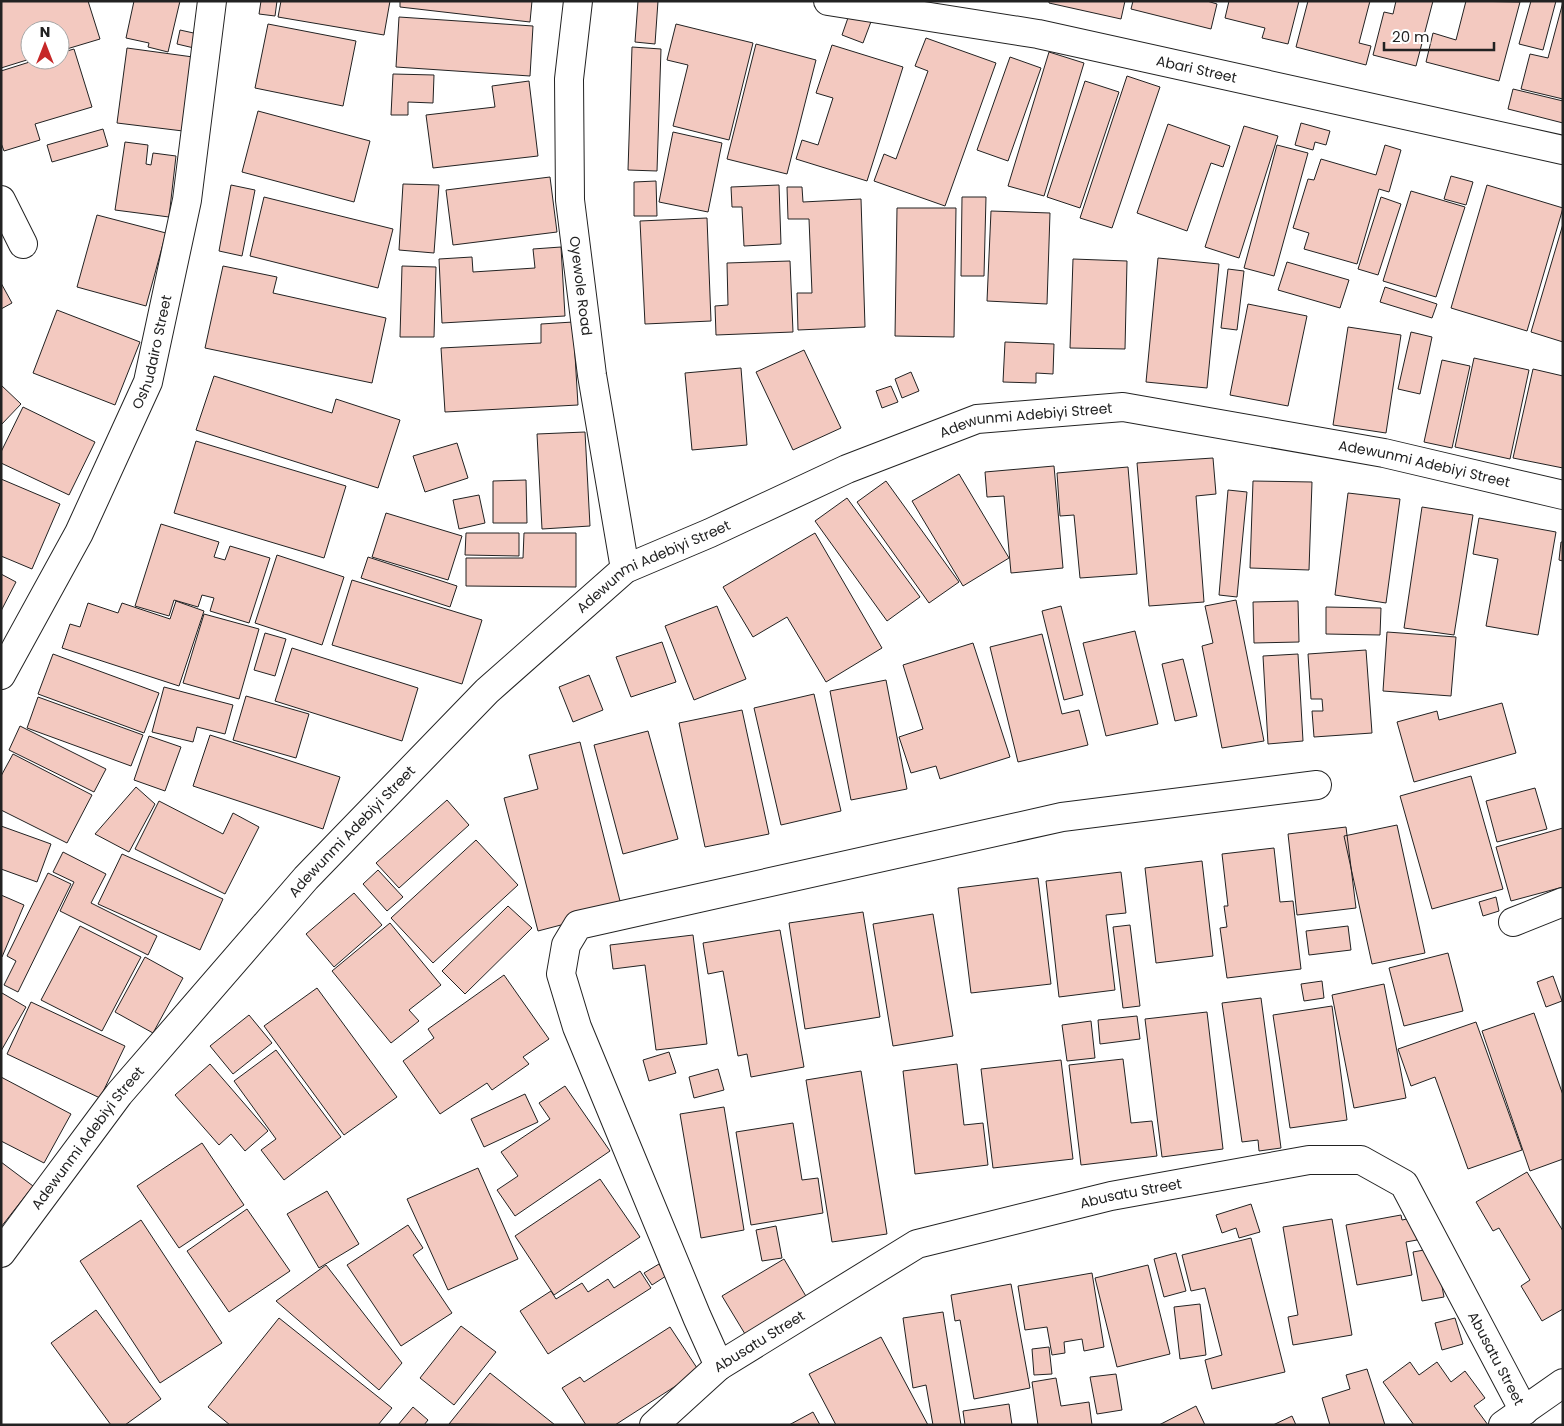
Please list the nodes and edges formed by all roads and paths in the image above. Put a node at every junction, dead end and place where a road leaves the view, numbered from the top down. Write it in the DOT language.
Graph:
graph roads {
  1 [pos="212,1"];
  2 [pos="578,1"];
  3 [pos="828,1"];
  4 [pos="1563,150"];
  5 [pos="1,200"];
  6 [pos="23,244"];
  7 [pos="1563,495"];
  8 [pos="624,569"];
  9 [pos="1,675"];
  10 [pos="1317,785"];
  11 [pos="1563,902"];
  12 [pos="1513,922"];
  13 [pos="1,1253"];
  14 [pos="719,1366"];
  15 [pos="1563,1383"];
  16 [pos="1513,1418"];
  17 [pos="654,1425"];
  1 -- 9 [label="street, Oshudairo Street"];
  2 -- 8 [label="street, Oyewole Road"];
  3 -- 4 [label="street, Abari Street"];
  5 -- 6 [label="street"];
  7 -- 8 [label="street, Adewunmi Adebiyi Street"];
  8 -- 13 [label="street, Adewunmi Adebiyi Street"];
  10 -- 14 [label="street"];
  11 -- 12 [label="street"];
  14 -- 16 [label="street, Abusatu Street"];
  14 -- 17 [label="street, Abusatu Street"];
  15 -- 16 [label="street"];
}
